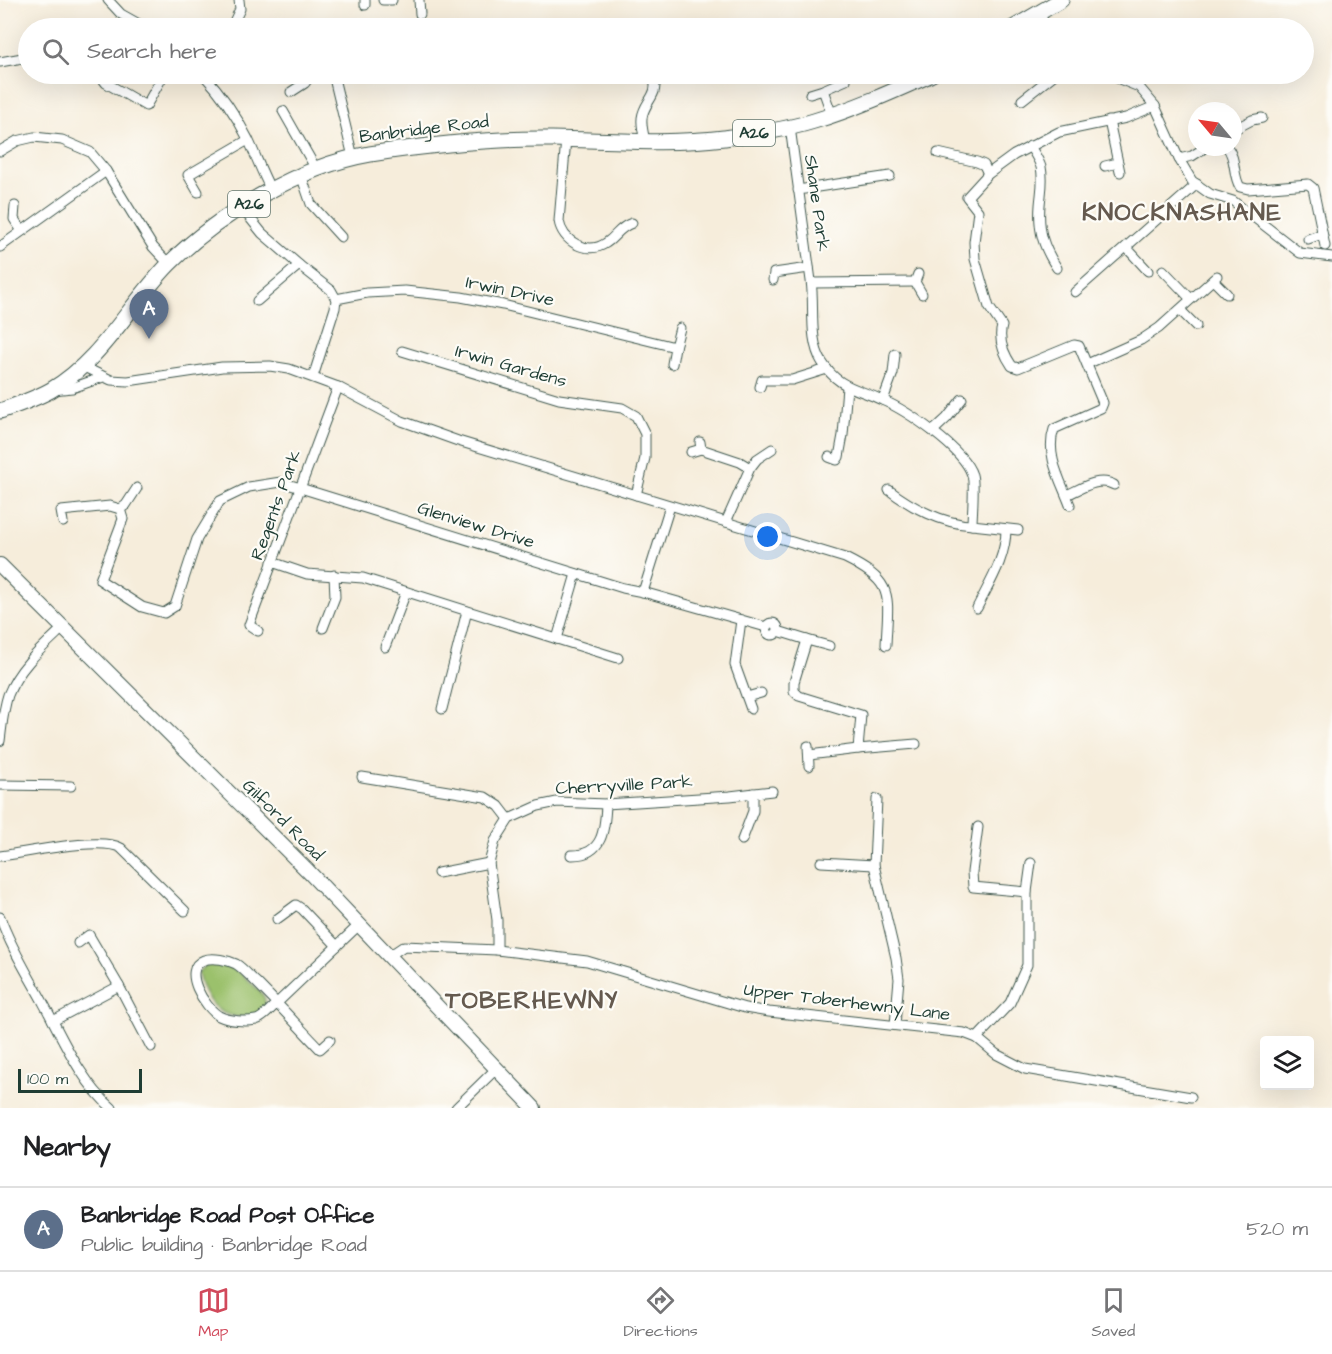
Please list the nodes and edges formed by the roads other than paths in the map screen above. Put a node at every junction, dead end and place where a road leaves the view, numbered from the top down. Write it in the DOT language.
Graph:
graph roads {
  1 [pos="108,0"];
  2 [pos="239,0"];
  3 [pos="383,0"];
  4 [pos="392,0"];
  5 [pos="419,0"];
  6 [pos="1061,0"];
  7 [pos="420,14"];
  8 [pos="1038,14"];
  9 [pos="128,18"];
  10 [pos="236,18"];
  11 [pos="1031,18"];
  12 [pos="1041,18"];
  13 [pos="18,59"];
  14 [pos="0,62"];
  15 [pos="108,84"];
  16 [pos="158,84"];
  17 [pos="212,84"];
  18 [pos="303,84"];
  19 [pos="335,84"];
  20 [pos="654,84"];
  21 [pos="837,84"];
  22 [pos="908,84"];
  23 [pos="1042,84"];
  24 [pos="1132,84"];
  25 [pos="823,90"];
  26 [pos="291,92"];
  27 [pos="810,94"];
  28 [pos="1022,100"];
  29 [pos="1155,106"];
  30 [pos="283,111"];
  31 [pos="832,115"];
  32 [pos="1262,118"];
  33 [pos="1109,121"];
  34 [pos="1242,125"];
  35 [pos="790,128"];
  36 [pos="566,139"];
  37 [pos="248,140"];
  38 [pos="645,142"];
  39 [pos="948,144"];
  40 [pos="1030,146"];
  41 [pos="0,151"];
  42 [pos="1192,156"];
  43 [pos="1233,156"];
  44 [pos="353,157"];
  45 [pos="1179,159"];
  46 [pos="1105,166"];
  47 [pos="874,167"];
  48 [pos="316,169"];
  49 [pos="106,171"];
  50 [pos="988,174"];
  51 [pos="301,176"];
  52 [pos="890,177"];
  53 [pos="876,178"];
  54 [pos="1197,184"];
  55 [pos="272,190"];
  56 [pos="798,190"];
  57 [pos="198,192"];
  58 [pos="15,206"];
  59 [pos="242,208"];
  60 [pos="632,223"];
  61 [pos="22,231"];
  62 [pos="1322,234"];
  63 [pos="341,237"];
  64 [pos="1308,239"];
  65 [pos="1325,246"];
  66 [pos="0,247"];
  67 [pos="1126,247"];
  68 [pos="1332,257"];
  69 [pos="1057,261"];
  70 [pos="169,264"];
  71 [pos="299,265"];
  72 [pos="809,268"];
  73 [pos="1163,270"];
  74 [pos="1148,271"];
  75 [pos="773,280"];
  76 [pos="812,283"];
  77 [pos="1075,292"];
  78 [pos="922,294"];
  79 [pos="1227,294"];
  80 [pos="336,299"];
  81 [pos="1191,299"];
  82 [pos="257,301"];
  83 [pos="1180,310"];
  84 [pos="1196,326"];
  85 [pos="680,328"];
  86 [pos="675,347"];
  87 [pos="402,351"];
  88 [pos="895,354"];
  89 [pos="1087,363"];
  90 [pos="672,364"];
  91 [pos="82,366"];
  92 [pos="827,369"];
  93 [pos="313,376"];
  94 [pos="103,377"];
  95 [pos="338,387"];
  96 [pos="760,387"];
  97 [pos="848,387"];
  98 [pos="50,390"];
  99 [pos="962,399"];
  100 [pos="882,400"];
  101 [pos="0,411"];
  102 [pos="933,431"];
  103 [pos="698,448"];
  104 [pos="772,449"];
  105 [pos="834,462"];
  106 [pos="750,468"];
  107 [pos="1110,480"];
  108 [pos="300,487"];
  109 [pos="137,488"];
  110 [pos="895,491"];
  111 [pos="636,495"];
  112 [pos="1066,495"];
  113 [pos="1070,505"];
  114 [pos="670,506"];
  115 [pos="120,509"];
  116 [pos="63,522"];
  117 [pos="726,522"];
  118 [pos="972,525"];
  119 [pos="1006,529"];
  120 [pos="1018,530"];
  121 [pos="272,562"];
  122 [pos="0,565"];
  123 [pos="576,574"];
  124 [pos="334,575"];
  125 [pos="406,592"];
  126 [pos="643,592"];
  127 [pos="977,602"];
  128 [pos="467,610"];
  129 [pos="741,620"];
  130 [pos="64,627"];
  131 [pos="323,628"];
  132 [pos="258,631"];
  133 [pos="557,639"];
  134 [pos="807,640"];
  135 [pos="886,645"];
  136 [pos="829,646"];
  137 [pos="385,647"];
  138 [pos="611,659"];
  139 [pos="761,693"];
  140 [pos="747,697"];
  141 [pos="442,709"];
  142 [pos="751,709"];
  143 [pos="0,741"];
  144 [pos="916,744"];
  145 [pos="904,745"];
  146 [pos="858,749"];
  147 [pos="904,756"];
  148 [pos="809,766"];
  149 [pos="362,777"];
  150 [pos="0,786"];
  151 [pos="71,786"];
  152 [pos="772,790"];
  153 [pos="753,793"];
  154 [pos="877,799"];
  155 [pos="606,804"];
  156 [pos="509,819"];
  157 [pos="978,827"];
  158 [pos="742,840"];
  159 [pos="571,855"];
  160 [pos="0,856"];
  161 [pos="821,862"];
  162 [pos="489,863"];
  163 [pos="1031,863"];
  164 [pos="874,865"];
  165 [pos="438,873"];
  166 [pos="1027,892"];
  167 [pos="293,895"];
  168 [pos="177,904"];
  169 [pos="296,905"];
  170 [pos="185,911"];
  171 [pos="170,912"];
  172 [pos="0,918"];
  173 [pos="277,919"];
  174 [pos="360,924"];
  175 [pos="78,942"];
  176 [pos="337,946"];
  177 [pos="497,950"];
  178 [pos="389,956"];
  179 [pos="119,986"];
  180 [pos="277,1003"];
  181 [pos="53,1021"];
  182 [pos="895,1025"];
  183 [pos="977,1038"];
  184 [pos="330,1040"];
  185 [pos="151,1047"];
  186 [pos="496,1069"];
  187 [pos="1191,1097"];
  188 [pos="112,1108"];
  189 [pos="456,1108"];
  190 [pos="534,1108"];
  1 -- 9 [label="street"];
  2 -- 10 [label="street"];
  3 -- 4 [label="street"];
  5 -- 7 [label="street"];
  6 -- 8 [label="main road"];
  8 -- 11 [label="main road"];
  8 -- 12 [label="street"];
  13 -- 14 [label="street"];
  15 -- 16 [label="street"];
  17 -- 37 [label="street"];
  18 -- 26 [label="street"];
  19 -- 44 [label="street"];
  20 -- 38 [label="street"];
  21 -- 25 [label="street"];
  22 -- 31 [label="main road, Banbridge Road / A26"];
  23 -- 28 [label="street"];
  24 -- 29 [label="street"];
  25 -- 27 [label="street"];
  25 -- 31 [label="street"];
  29 -- 33 [label="street"];
  29 -- 45 [label="street"];
  30 -- 48 [label="street"];
  31 -- 35 [label="main road, Banbridge Road / A26"];
  32 -- 34 [label="street"];
  33 -- 40 [label="street"];
  33 -- 46 [label="street"];
  35 -- 38 [label="main road, Banbridge Road / A26"];
  35 -- 56 [label="street, Shane Park"];
  36 -- 38 [label="main road, Banbridge Road / A26"];
  36 -- 44 [label="main road, Banbridge Road / A26"];
  36 -- 60 [label="street"];
  37 -- 55 [label="street"];
  37 -- 57 [label="street"];
  39 -- 50 [label="street"];
  40 -- 50 [label="street"];
  40 -- 69 [label="street"];
  41 -- 49 [label="street"];
  42 -- 45 [label="street"];
  43 -- 62 [label="street"];
  44 -- 48 [label="main road, Banbridge Road / A26"];
  45 -- 54 [label="street"];
  47 -- 53 [label="street"];
  48 -- 51 [label="main road, Banbridge Road / A26"];
  49 -- 61 [label="street"];
  49 -- 70 [label="street"];
  50 -- 89 [label="street"];
  51 -- 55 [label="main road, Banbridge Road / A26"];
  51 -- 63 [label="street"];
  52 -- 53 [label="street"];
  53 -- 56 [label="street"];
  54 -- 67 [label="street"];
  54 -- 68 [label="street"];
  55 -- 59 [label="main road, Banbridge Road / A26"];
  56 -- 72 [label="street, Shane Park"];
  58 -- 61 [label="street"];
  59 -- 70 [label="main road, Banbridge Road / A26"];
  59 -- 71 [label="street"];
  61 -- 66 [label="street"];
  62 -- 64 [label="street"];
  62 -- 65 [label="street"];
  67 -- 74 [label="street"];
  67 -- 77 [label="street"];
  70 -- 91 [label="main road, Banbridge Road / A26"];
  71 -- 80 [label="street"];
  71 -- 82 [label="street"];
  72 -- 75 [label="street"];
  72 -- 76 [label="street, Shane Park"];
  73 -- 81 [label="street"];
  76 -- 78 [label="street"];
  76 -- 92 [label="street, Shane Park"];
  79 -- 81 [label="street"];
  80 -- 86 [label="street, Irwin Drive"];
  80 -- 93 [label="street"];
  81 -- 83 [label="street"];
  83 -- 84 [label="street"];
  83 -- 89 [label="street"];
  85 -- 86 [label="street"];
  86 -- 90 [label="street"];
  87 -- 111 [label="street, Irwin Gardens"];
  88 -- 100 [label="street"];
  89 -- 112 [label="street"];
  91 -- 94 [label="street"];
  91 -- 98 [label="main road, Banbridge Road / A26"];
  92 -- 96 [label="street"];
  92 -- 97 [label="street, Shane Park"];
  93 -- 94 [label="street"];
  93 -- 95 [label="street"];
  94 -- 98 [label="street"];
  95 -- 108 [label="street, Regents Park"];
  95 -- 111 [label="street"];
  97 -- 100 [label="street, Shane Park"];
  97 -- 105 [label="street"];
  98 -- 101 [label="main road, Banbridge Road / A26"];
  99 -- 102 [label="street"];
  100 -- 102 [label="street, Shane Park"];
  102 -- 118 [label="street, Shane Park"];
  103 -- 106 [label="street"];
  104 -- 106 [label="street"];
  106 -- 117 [label="street"];
  107 -- 112 [label="street"];
  108 -- 115 [label="street, Glenview Drive"];
  108 -- 121 [label="street, Regents Park"];
  108 -- 123 [label="street, Glenview Drive"];
  109 -- 115 [label="street"];
  110 -- 118 [label="street"];
  111 -- 114 [label="street"];
  112 -- 113 [label="street"];
  114 -- 117 [label="street"];
  114 -- 126 [label="street"];
  115 -- 116 [label="street"];
  117 -- 135 [label="street"];
  118 -- 119 [label="street"];
  119 -- 120 [label="street"];
  119 -- 127 [label="street"];
  121 -- 124 [label="street"];
  121 -- 132 [label="street, Regents Park"];
  122 -- 130 [label="main road, Gilford Road"];
  123 -- 126 [label="street, Glenview Drive"];
  123 -- 133 [label="street"];
  124 -- 125 [label="street"];
  124 -- 131 [label="street"];
  125 -- 128 [label="street"];
  125 -- 137 [label="street"];
  126 -- 129 [label="street, Glenview Drive"];
  128 -- 133 [label="street"];
  128 -- 141 [label="street"];
  129 -- 134 [label="street, Glenview Drive"];
  129 -- 140 [label="street"];
  130 -- 143 [label="street"];
  130 -- 174 [label="main road, Gilford Road"];
  133 -- 138 [label="street"];
  134 -- 136 [label="street, Glenview Drive"];
  134 -- 146 [label="street"];
  139 -- 140 [label="street"];
  140 -- 142 [label="street"];
  144 -- 145 [label="street"];
  145 -- 146 [label="street"];
  145 -- 147 [label="street"];
  146 -- 148 [label="street"];
  149 -- 156 [label="street"];
  150 -- 151 [label="street"];
  152 -- 153 [label="street, Cherryville Park"];
  153 -- 155 [label="street, Cherryville Park"];
  153 -- 158 [label="street"];
  154 -- 164 [label="street"];
  155 -- 156 [label="street, Cherryville Park"];
  155 -- 159 [label="street"];
  156 -- 162 [label="street"];
  157 -- 166 [label="street"];
  160 -- 168 [label="street"];
  161 -- 164 [label="street"];
  162 -- 165 [label="street"];
  162 -- 177 [label="street"];
  163 -- 166 [label="street"];
  164 -- 182 [label="street"];
  166 -- 183 [label="street"];
  167 -- 169 [label="street"];
  168 -- 170 [label="street"];
  168 -- 171 [label="street"];
  169 -- 173 [label="street"];
  169 -- 176 [label="street"];
  172 -- 181 [label="street"];
  174 -- 176 [label="street"];
  174 -- 178 [label="main road, Gilford Road"];
  175 -- 179 [label="street"];
  176 -- 180 [label="street"];
  177 -- 178 [label="street, Upper Toberhewny Lane"];
  177 -- 182 [label="street, Upper Toberhewny Lane"];
  178 -- 186 [label="main road, Gilford Road"];
  179 -- 181 [label="street"];
  179 -- 185 [label="street"];
  180 -- 180 [label="street"];
  180 -- 184 [label="street"];
  181 -- 188 [label="street"];
  182 -- 183 [label="street, Upper Toberhewny Lane"];
  183 -- 187 [label="street, Upper Toberhewny Lane"];
  186 -- 189 [label="street"];
  186 -- 190 [label="main road, Gilford Road"];
}
